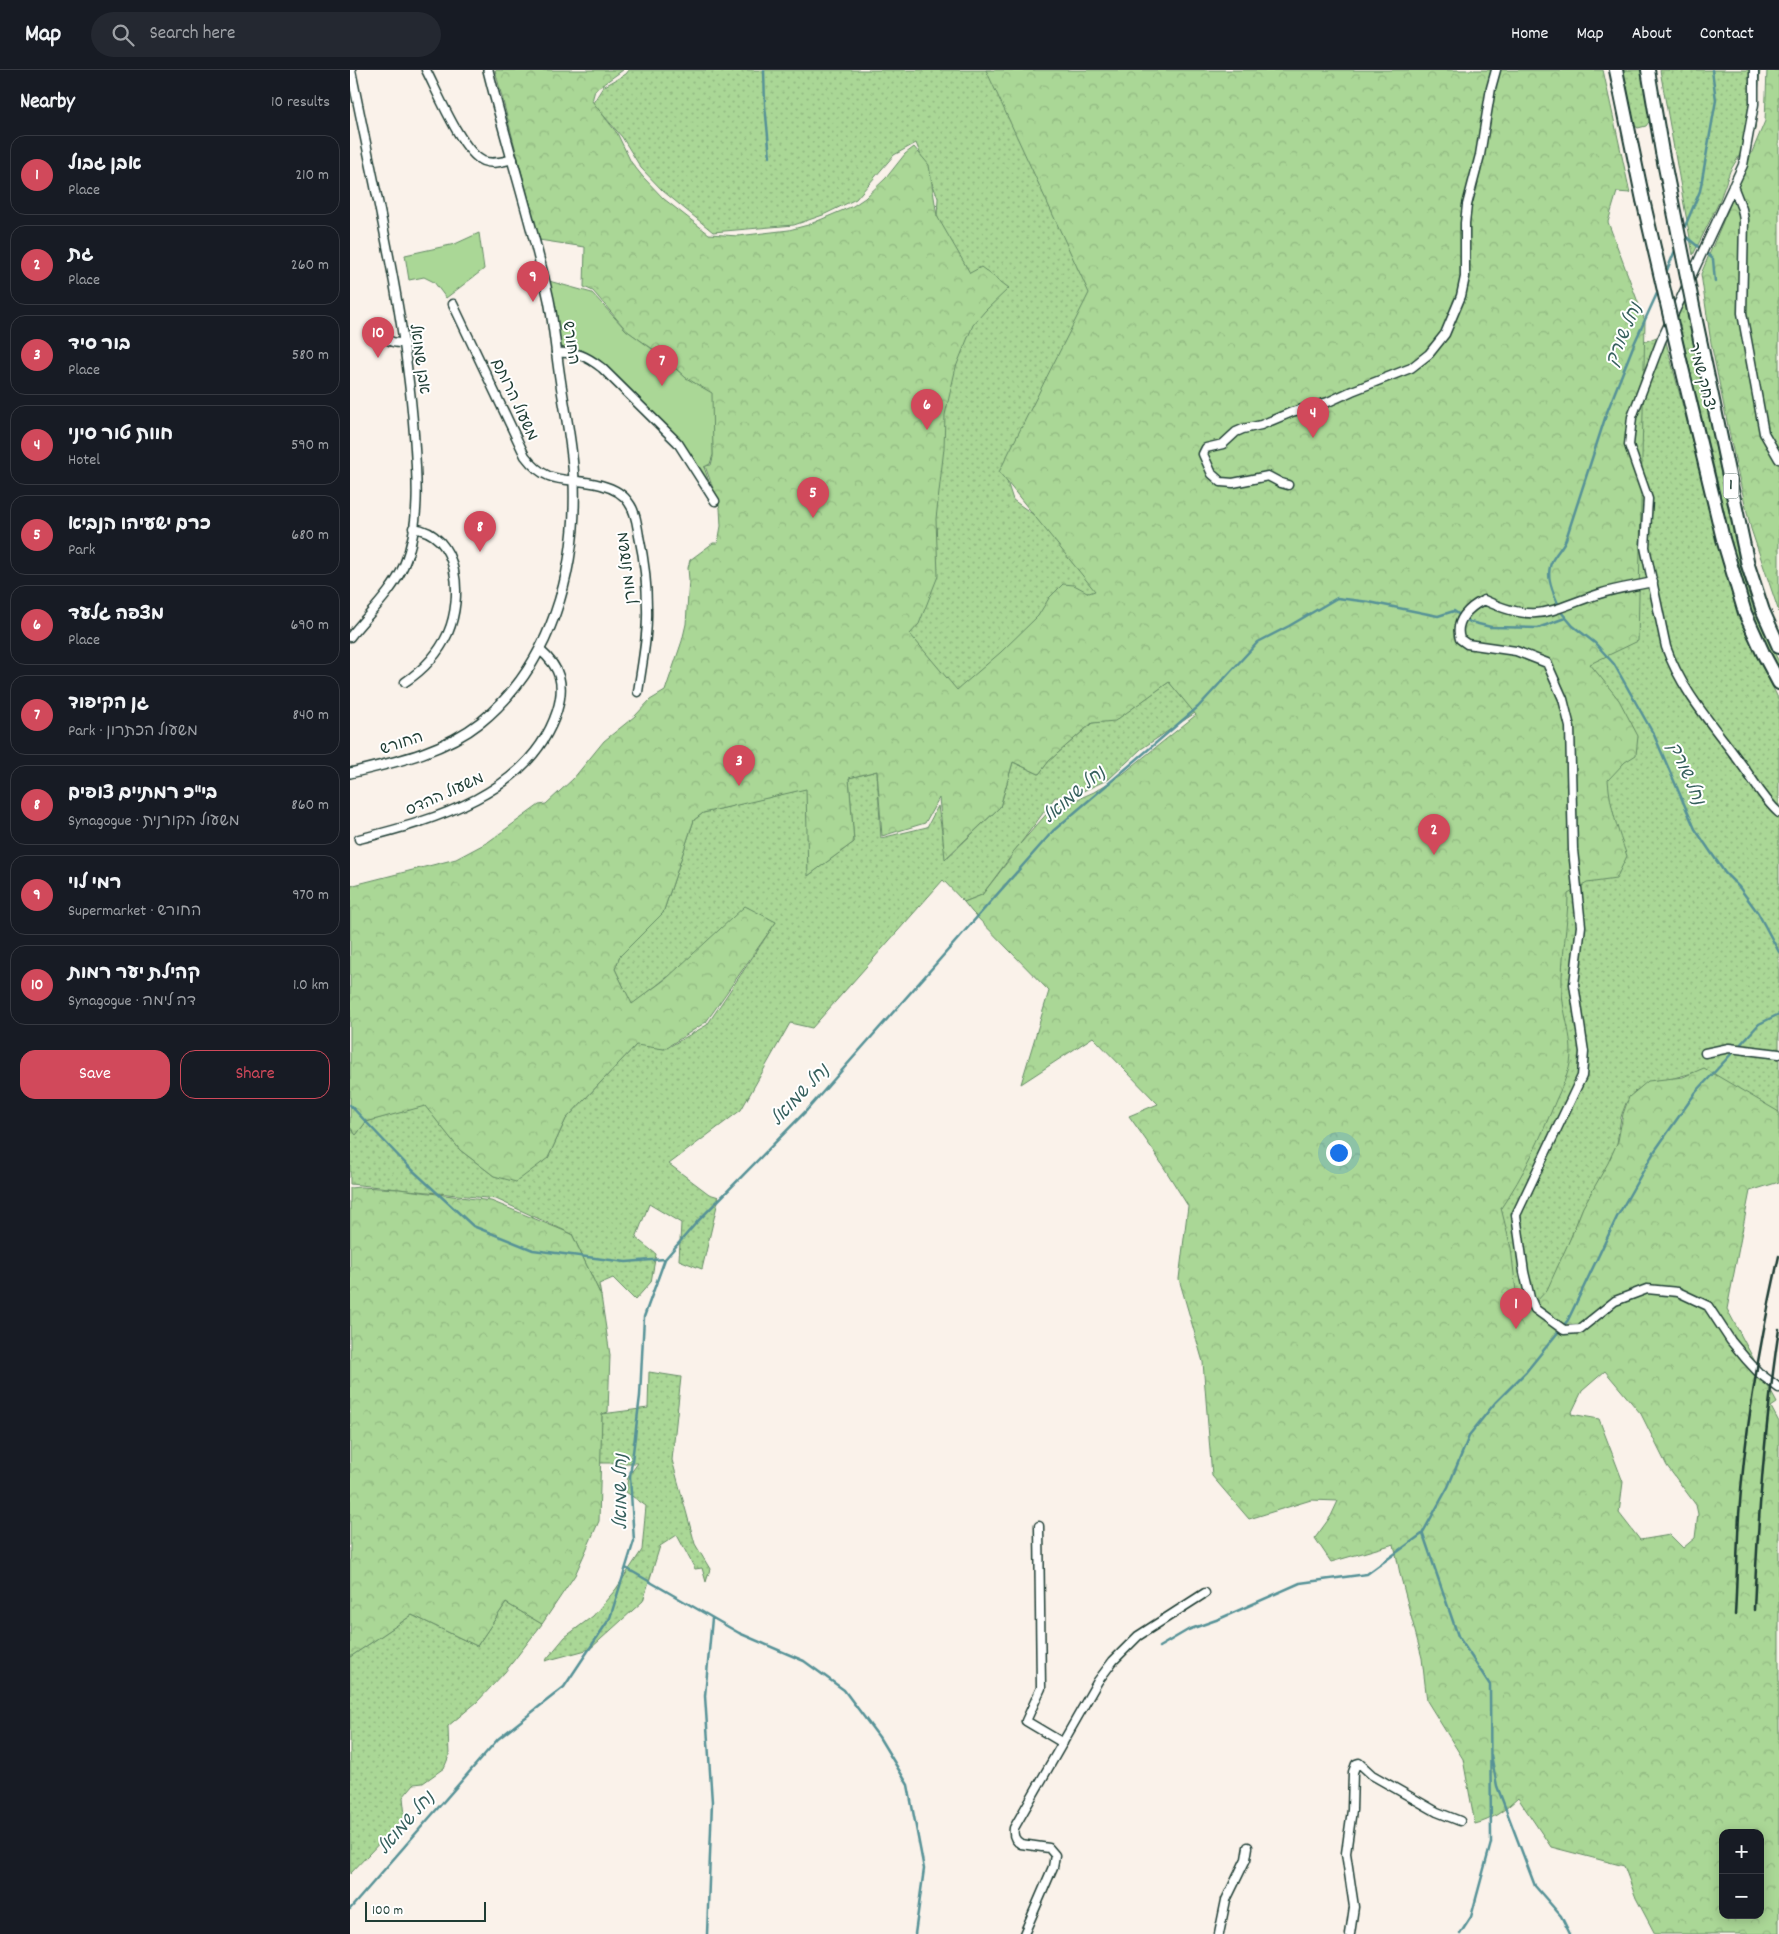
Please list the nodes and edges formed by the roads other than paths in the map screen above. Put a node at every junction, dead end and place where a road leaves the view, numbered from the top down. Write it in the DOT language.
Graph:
graph roads {
  1 [pos="350,70"];
  2 [pos="426,70"];
  3 [pos="488,70"];
  4 [pos="1496,70"];
  5 [pos="1616,70"];
  6 [pos="1648,70"];
  7 [pos="1754,70"];
  8 [pos="513,159"];
  9 [pos="1733,186"];
  10 [pos="454,304"];
  11 [pos="377,329"];
  12 [pos="404,343"];
  13 [pos="556,353"];
  14 [pos="1779,459"];
  15 [pos="574,481"];
  16 [pos="1288,485"];
  17 [pos="715,501"];
  18 [pos="413,528"];
  19 [pos="1652,582"];
  20 [pos="350,637"];
  21 [pos="1779,647"];
  22 [pos="540,650"];
  23 [pos="405,682"];
  24 [pos="1779,684"];
  25 [pos="638,692"];
  26 [pos="352,772"];
  27 [pos="1779,813"];
  28 [pos="359,839"];
  29 [pos="1705,1053"];
  30 [pos="1779,1054"];
  31 [pos="1779,1388"];
  32 [pos="1039,1526"];
  33 [pos="1205,1594"];
  34 [pos="1063,1743"];
  35 [pos="1460,1821"];
  36 [pos="1248,1847"];
  37 [pos="1024,1934"];
  38 [pos="1219,1934"];
  39 [pos="1350,1934"];
  1 -- 12 [label="street, אבן שמואל"];
  2 -- 8 [label="street"];
  3 -- 8 [label="street, החורש"];
  4 -- 16 [label="street"];
  5 -- 24 [label="highway, יצחק שמיר / 1, bridge"];
  6 -- 21 [label="highway, יצחק שמיר / 1, bridge"];
  7 -- 9 [label="street"];
  8 -- 13 [label="street, החורש"];
  9 -- 14 [label="street"];
  9 -- 19 [label="street"];
  10 -- 15 [label="street, משעול הרותם"];
  11 -- 12 [label="street"];
  12 -- 18 [label="street, אבן שמואל"];
  13 -- 15 [label="street, החורש"];
  13 -- 17 [label="street"];
  15 -- 22 [label="street, החורש"];
  15 -- 25 [label="street, משעול מורן"];
  18 -- 20 [label="street, אבן שמואל"];
  18 -- 23 [label="street"];
  19 -- 27 [label="street"];
  19 -- 31 [label="street"];
  22 -- 26 [label="street, החורש"];
  22 -- 28 [label="street, משעול ההדס"];
  29 -- 30 [label="street"];
  32 -- 34 [label="street"];
  33 -- 34 [label="street"];
  34 -- 37 [label="street"];
  35 -- 39 [label="street"];
  36 -- 38 [label="street"];
}
